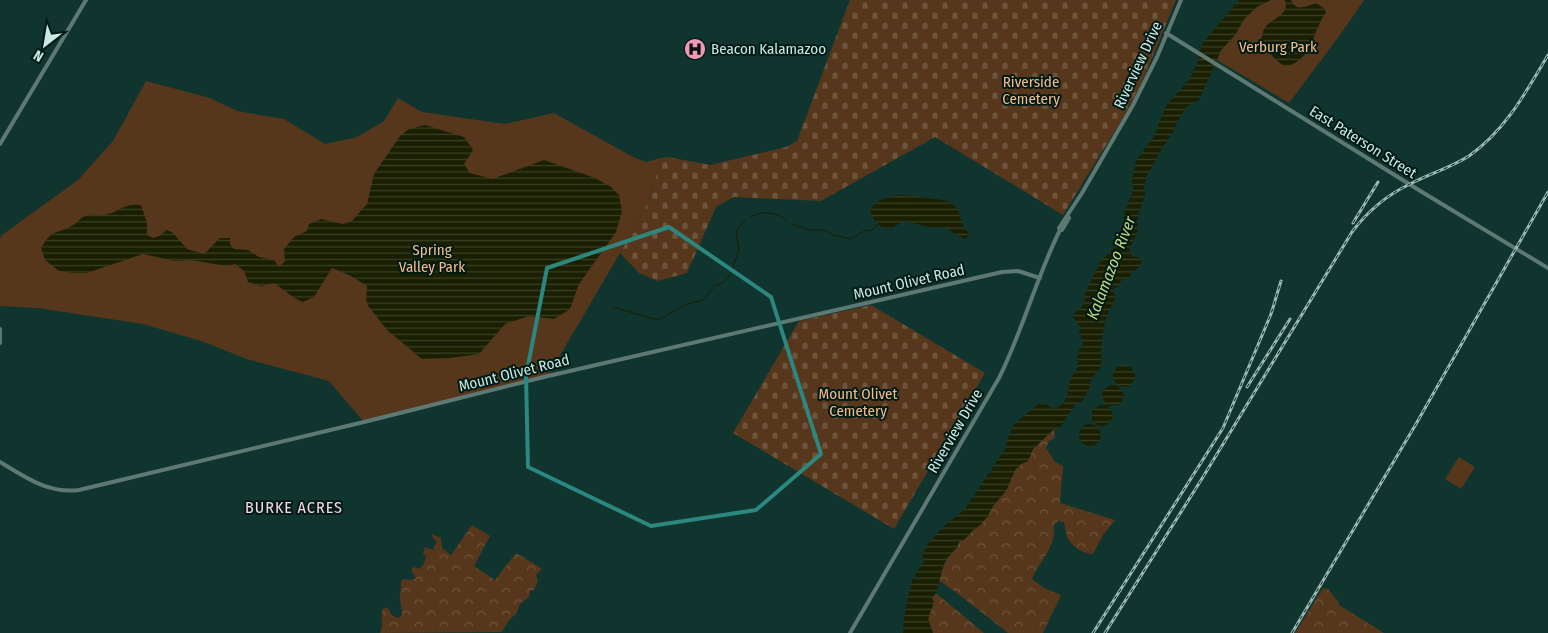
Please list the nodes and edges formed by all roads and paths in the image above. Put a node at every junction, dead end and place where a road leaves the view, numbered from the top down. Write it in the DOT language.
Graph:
graph roads {
  1 [pos="86,0"];
  2 [pos="1180,0"];
  3 [pos="1166,33"];
  4 [pos="0,144"];
  5 [pos="1548,268"];
  6 [pos="1040,278"];
  7 [pos="0,328"];
  8 [pos="0,343"];
  9 [pos="0,462"];
  10 [pos="850,633"];
  1 -- 4 [label="street"];
  2 -- 3 [label="street, Riverview Drive"];
  3 -- 5 [label="street, East Paterson Street"];
  3 -- 6 [label="street, Riverview Drive"];
  6 -- 9 [label="street, Mount Olivet Road"];
  6 -- 10 [label="street, Riverview Drive"];
  7 -- 8 [label="street"];
}
